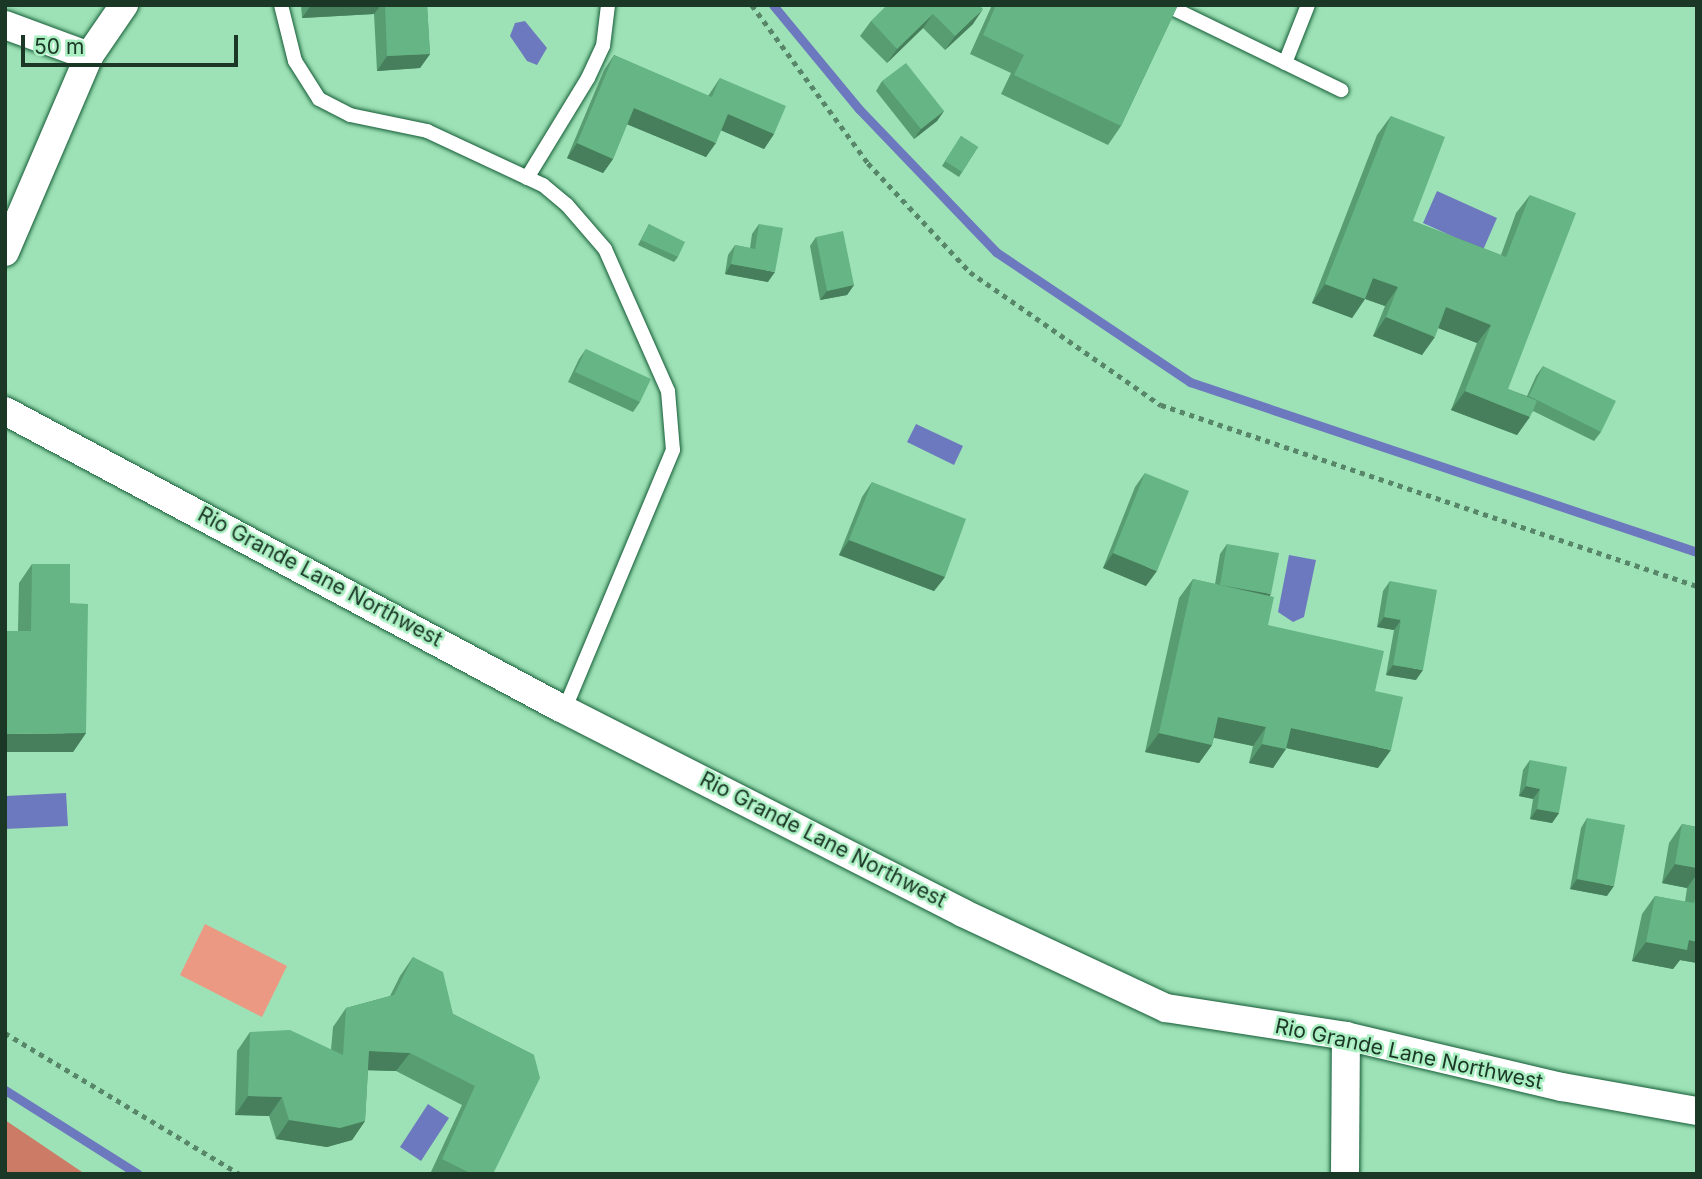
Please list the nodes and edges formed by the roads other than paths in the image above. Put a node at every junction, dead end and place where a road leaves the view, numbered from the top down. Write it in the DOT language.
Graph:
graph roads {
  1 [pos="124,5"];
  2 [pos="281,5"];
  3 [pos="608,5"];
  4 [pos="1166,5"];
  5 [pos="1308,5"];
  6 [pos="5,25"];
  7 [pos="89,56"];
  8 [pos="1285,63"];
  9 [pos="1341,90"];
  10 [pos="527,178"];
  11 [pos="5,252"];
  12 [pos="5,411"];
  13 [pos="564,710"];
  14 [pos="1346,1036"];
  15 [pos="1697,1111"];
  16 [pos="1345,1174"];
  1 -- 7 [label="street"];
  2 -- 10 [label="lane"];
  3 -- 10 [label="lane"];
  4 -- 8 [label="lane"];
  5 -- 8 [label="lane"];
  6 -- 7 [label="street"];
  7 -- 11 [label="street"];
  8 -- 9 [label="lane"];
  10 -- 13 [label="lane"];
  12 -- 13 [label="street, Rio Grande Lane Northwest"];
  13 -- 14 [label="street, Rio Grande Lane Northwest"];
  14 -- 15 [label="street, Rio Grande Lane Northwest"];
  14 -- 16 [label="street"];
}
